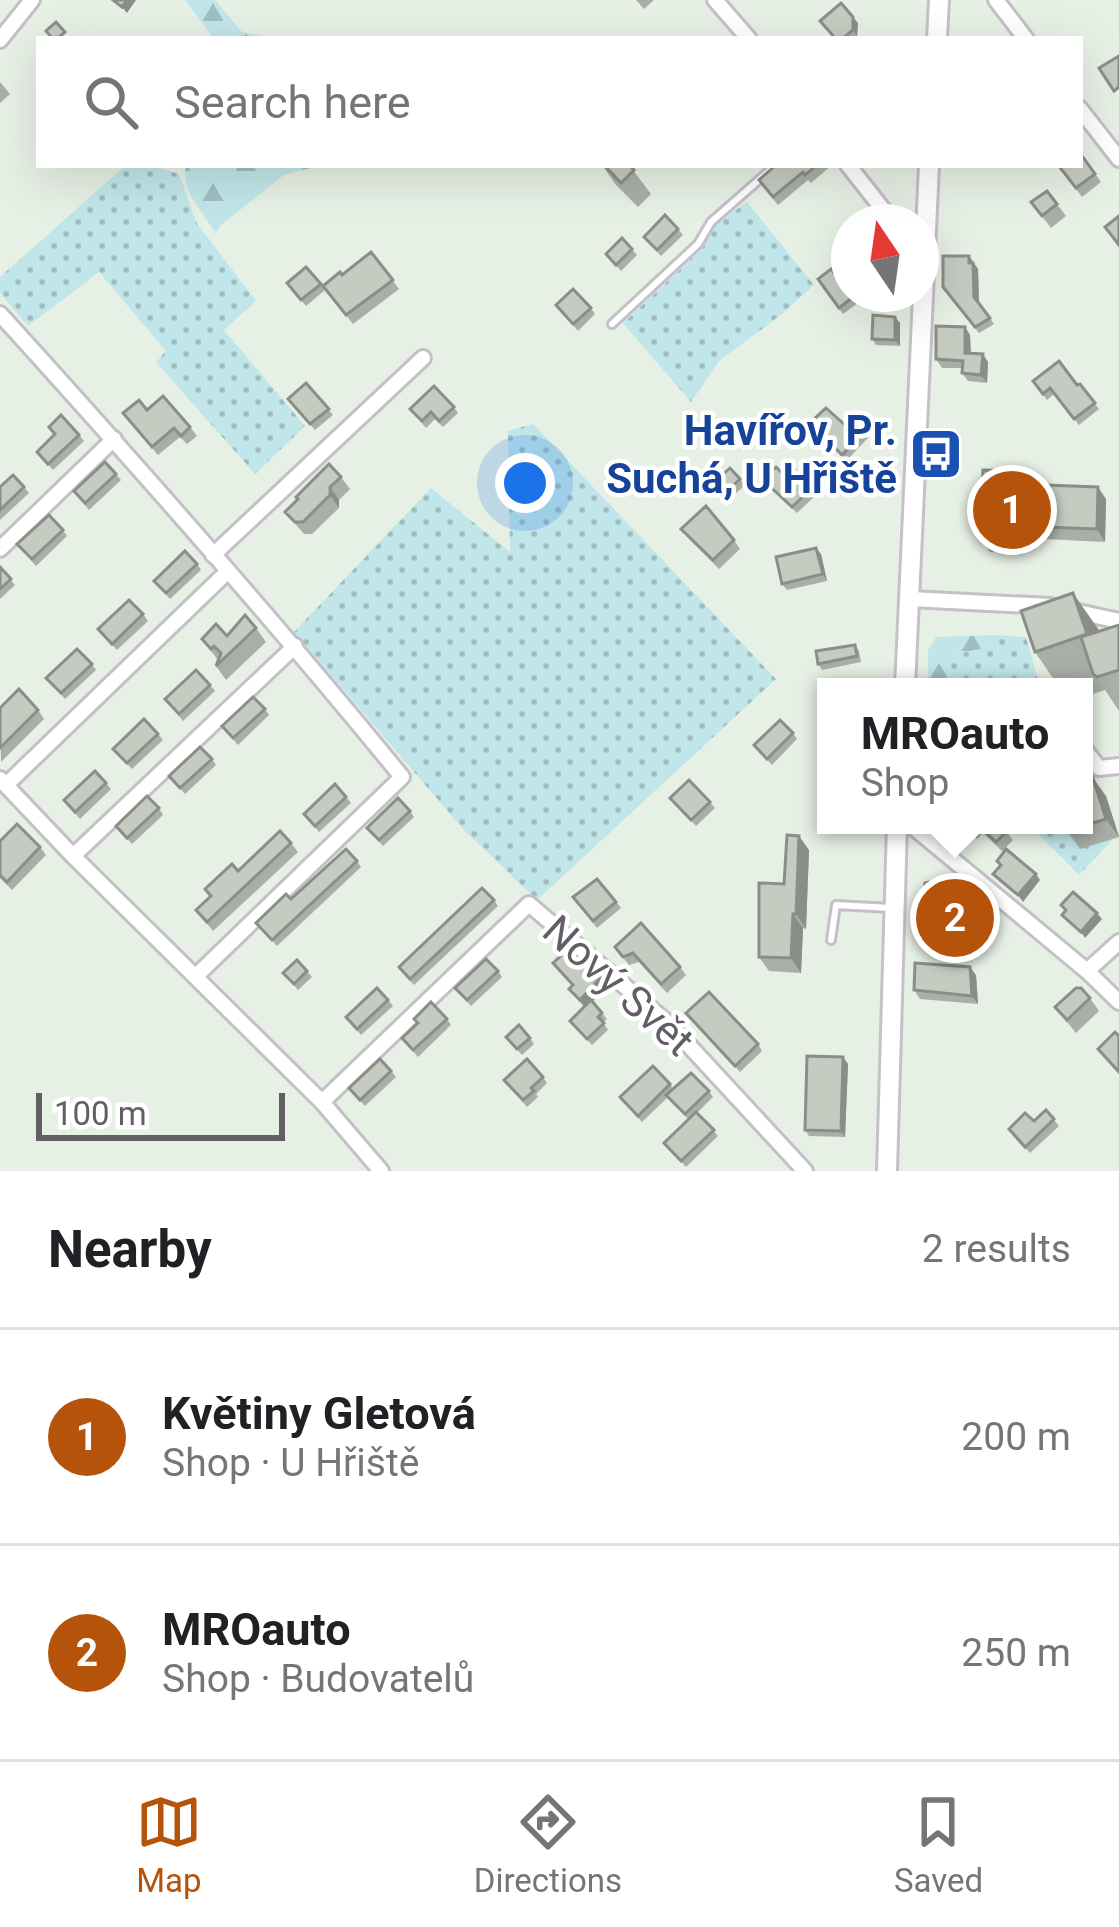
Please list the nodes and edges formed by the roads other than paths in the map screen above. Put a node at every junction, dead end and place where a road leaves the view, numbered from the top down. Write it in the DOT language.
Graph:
graph roads {
  1 [pos="32,0"];
  2 [pos="716,0"];
  3 [pos="939,0"];
  4 [pos="996,0"];
  5 [pos="746,36"];
  6 [pos="937,36"];
  7 [pos="1024,36"];
  8 [pos="0,40"];
  9 [pos="1083,113"];
  10 [pos="1119,159"];
  11 [pos="773,168"];
  12 [pos="850,168"];
  13 [pos="929,168"];
  14 [pos="879,204"];
  15 [pos="926,204"];
  16 [pos="920,312"];
  17 [pos="0,314"];
  18 [pos="612,324"];
  19 [pos="423,358"];
  20 [pos="114,440"];
  21 [pos="0,549"];
  22 [pos="213,555"];
  23 [pos="227,572"];
  24 [pos="910,599"];
  25 [pos="1119,621"];
  26 [pos="295,646"];
  27 [pos="905,678"];
  28 [pos="3,782"];
  29 [pos="897,834"];
  30 [pos="922,834"];
  31 [pos="73,856"];
  32 [pos="895,909"];
  33 [pos="831,940"];
  34 [pos="1119,942"];
  35 [pos="1088,971"];
  36 [pos="196,976"];
  37 [pos="1119,1002"];
  38 [pos="322,1102"];
  39 [pos="381,1171"];
  40 [pos="805,1171"];
  41 [pos="887,1171"];
  1 -- 8 [label="street"];
  2 -- 5 [label="street"];
  3 -- 6 [label="street"];
  4 -- 7 [label="street"];
  9 -- 10 [label="street"];
  11 -- 18 [label="lane"];
  12 -- 14 [label="street"];
  13 -- 15 [label="street"];
  16 -- 24 [label="street"];
  17 -- 20 [label="street"];
  19 -- 22 [label="street"];
  20 -- 21 [label="street"];
  20 -- 22 [label="street"];
  22 -- 23 [label="street"];
  23 -- 26 [label="street"];
  23 -- 28 [label="street"];
  24 -- 25 [label="street"];
  24 -- 27 [label="street"];
  26 -- 31 [label="street"];
  26 -- 36 [label="street"];
  28 -- 31 [label="street"];
  29 -- 32 [label="street"];
  30 -- 35 [label="street"];
  31 -- 36 [label="street"];
  32 -- 33 [label="lane"];
  32 -- 41 [label="street"];
  34 -- 35 [label="street"];
  35 -- 37 [label="street"];
  36 -- 38 [label="street"];
  38 -- 39 [label="street"];
  38 -- 40 [label="street, Nový Svět"];
}
